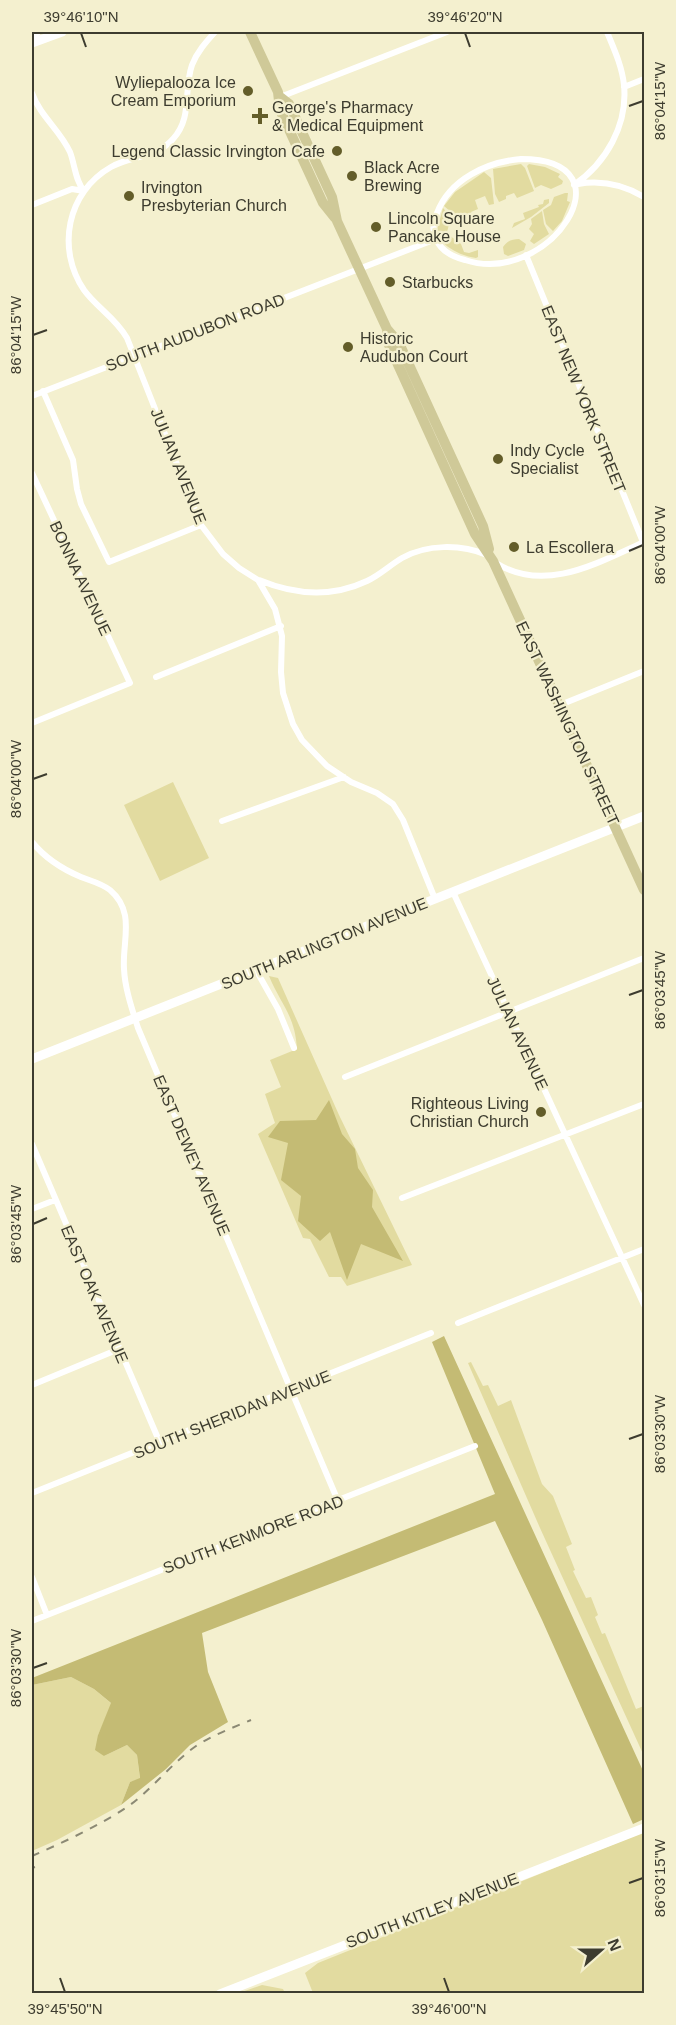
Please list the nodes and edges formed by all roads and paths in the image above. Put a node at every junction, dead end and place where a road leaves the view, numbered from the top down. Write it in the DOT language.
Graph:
graph roads {
  1 [pos="38,32"];
  2 [pos="62,32"];
  3 [pos="215,32"];
  4 [pos="250,32"];
  5 [pos="447,32"];
  6 [pos="607,32"];
  7 [pos="32,43"];
  8 [pos="645,79"];
  9 [pos="624,87"];
  10 [pos="32,93"];
  11 [pos="280,97"];
  12 [pos="574,185"];
  13 [pos="84,191"];
  14 [pos="645,197"];
  15 [pos="32,205"];
  16 [pos="436,238"];
  17 [pos="526,255"];
  18 [pos="359,268"];
  19 [pos="134,356"];
  20 [pos="43,392"];
  21 [pos="32,396"];
  22 [pos="32,473"];
  23 [pos="201,525"];
  24 [pos="644,542"];
  25 [pos="492,558"];
  26 [pos="258,580"];
  27 [pos="281,626"];
  28 [pos="645,671"];
  29 [pos="156,676"];
  30 [pos="560,705"];
  31 [pos="32,723"];
  32 [pos="344,777"];
  33 [pos="645,816"];
  34 [pos="222,821"];
  35 [pos="616,827"];
  36 [pos="32,842"];
  37 [pos="645,890"];
  38 [pos="453,892"];
  39 [pos="435,899"];
  40 [pos="645,958"];
  41 [pos="256,970"];
  42 [pos="508,1012"];
  43 [pos="135,1018"];
  44 [pos="294,1048"];
  45 [pos="32,1059"];
  46 [pos="345,1077"];
  47 [pos="645,1104"];
  48 [pos="565,1135"];
  49 [pos="32,1144"];
  50 [pos="402,1198"];
  51 [pos="55,1200"];
  52 [pos="32,1209"];
  53 [pos="645,1249"];
  54 [pos="623,1258"];
  55 [pos="645,1305"];
  56 [pos="458,1323"];
  57 [pos="431,1333"];
  58 [pos="119,1349"];
  59 [pos="32,1385"];
  60 [pos="292,1389"];
  61 [pos="160,1443"];
  62 [pos="475,1446"];
  63 [pos="32,1493"];
  64 [pos="338,1501"];
  65 [pos="32,1576"];
  66 [pos="47,1615"];
  67 [pos="32,1621"];
  68 [pos="645,1828"];
  69 [pos="220,1994"];
  1 -- 7 [label="street"];
  2 -- 7 [label="main road"];
  3 -- 13 [label="street"];
  4 -- 11 [label="main road, EAST WASHINGTON STREET"];
  5 -- 11 [label="street"];
  6 -- 9 [label="street"];
  8 -- 9 [label="street"];
  9 -- 12 [label="street"];
  10 -- 13 [label="street"];
  11 -- 18 [label="main road, EAST WASHINGTON STREET"];
  12 -- 14 [label="street"];
  12 -- 16 [label="street"];
  12 -- 17 [label="street"];
  13 -- 15 [label="street"];
  13 -- 19 [label="street, JULIAN AVENUE"];
  16 -- 17 [label="street"];
  16 -- 18 [label="street, SOUTH AUDUBON ROAD"];
  17 -- 24 [label="street, EAST NEW YORK STREET"];
  18 -- 19 [label="street, SOUTH AUDUBON ROAD"];
  18 -- 25 [label="main road, EAST WASHINGTON STREET"];
  19 -- 20 [label="street, SOUTH AUDUBON ROAD"];
  19 -- 23 [label="street, JULIAN AVENUE"];
  20 -- 21 [label="street, SOUTH AUDUBON ROAD"];
  20 -- 23 [label="street"];
  22 -- 31 [label="street, BONNA AVENUE"];
  23 -- 26 [label="street, JULIAN AVENUE"];
  24 -- 25 [label="street"];
  25 -- 26 [label="street"];
  25 -- 30 [label="main road, EAST WASHINGTON STREET"];
  26 -- 27 [label="street, JULIAN AVENUE"];
  27 -- 29 [label="street"];
  27 -- 32 [label="street, JULIAN AVENUE"];
  28 -- 30 [label="street"];
  30 -- 35 [label="main road, EAST WASHINGTON STREET"];
  32 -- 34 [label="street"];
  32 -- 39 [label="street, JULIAN AVENUE"];
  33 -- 35 [label="main road, SOUTH ARLINGTON AVENUE"];
  35 -- 37 [label="main road, EAST WASHINGTON STREET"];
  35 -- 38 [label="main road, SOUTH ARLINGTON AVENUE"];
  36 -- 43 [label="street, EAST DEWEY AVENUE"];
  38 -- 39 [label="main road, SOUTH ARLINGTON AVENUE"];
  38 -- 42 [label="street, JULIAN AVENUE"];
  39 -- 41 [label="main road, SOUTH ARLINGTON AVENUE"];
  40 -- 42 [label="street"];
  41 -- 43 [label="main road, SOUTH ARLINGTON AVENUE"];
  41 -- 44 [label="street"];
  42 -- 46 [label="street"];
  42 -- 48 [label="street, JULIAN AVENUE"];
  43 -- 45 [label="main road, SOUTH ARLINGTON AVENUE"];
  43 -- 60 [label="street, EAST DEWEY AVENUE"];
  47 -- 48 [label="street"];
  48 -- 50 [label="street"];
  48 -- 54 [label="street, JULIAN AVENUE"];
  49 -- 51 [label="street, EAST OAK AVENUE"];
  51 -- 52 [label="street"];
  51 -- 58 [label="street, EAST OAK AVENUE"];
  53 -- 54 [label="street"];
  54 -- 55 [label="street, JULIAN AVENUE"];
  54 -- 56 [label="street"];
  57 -- 60 [label="street, SOUTH SHERIDAN AVENUE"];
  58 -- 59 [label="street"];
  58 -- 61 [label="street, EAST OAK AVENUE"];
  60 -- 61 [label="street, SOUTH SHERIDAN AVENUE"];
  60 -- 64 [label="street, EAST DEWEY AVENUE"];
  61 -- 63 [label="street, SOUTH SHERIDAN AVENUE"];
  62 -- 64 [label="street, SOUTH KENMORE ROAD"];
  64 -- 66 [label="street, SOUTH KENMORE ROAD"];
  65 -- 66 [label="street"];
  66 -- 67 [label="street, SOUTH KENMORE ROAD"];
  68 -- 69 [label="main road, SOUTH KITLEY AVENUE"];
}
